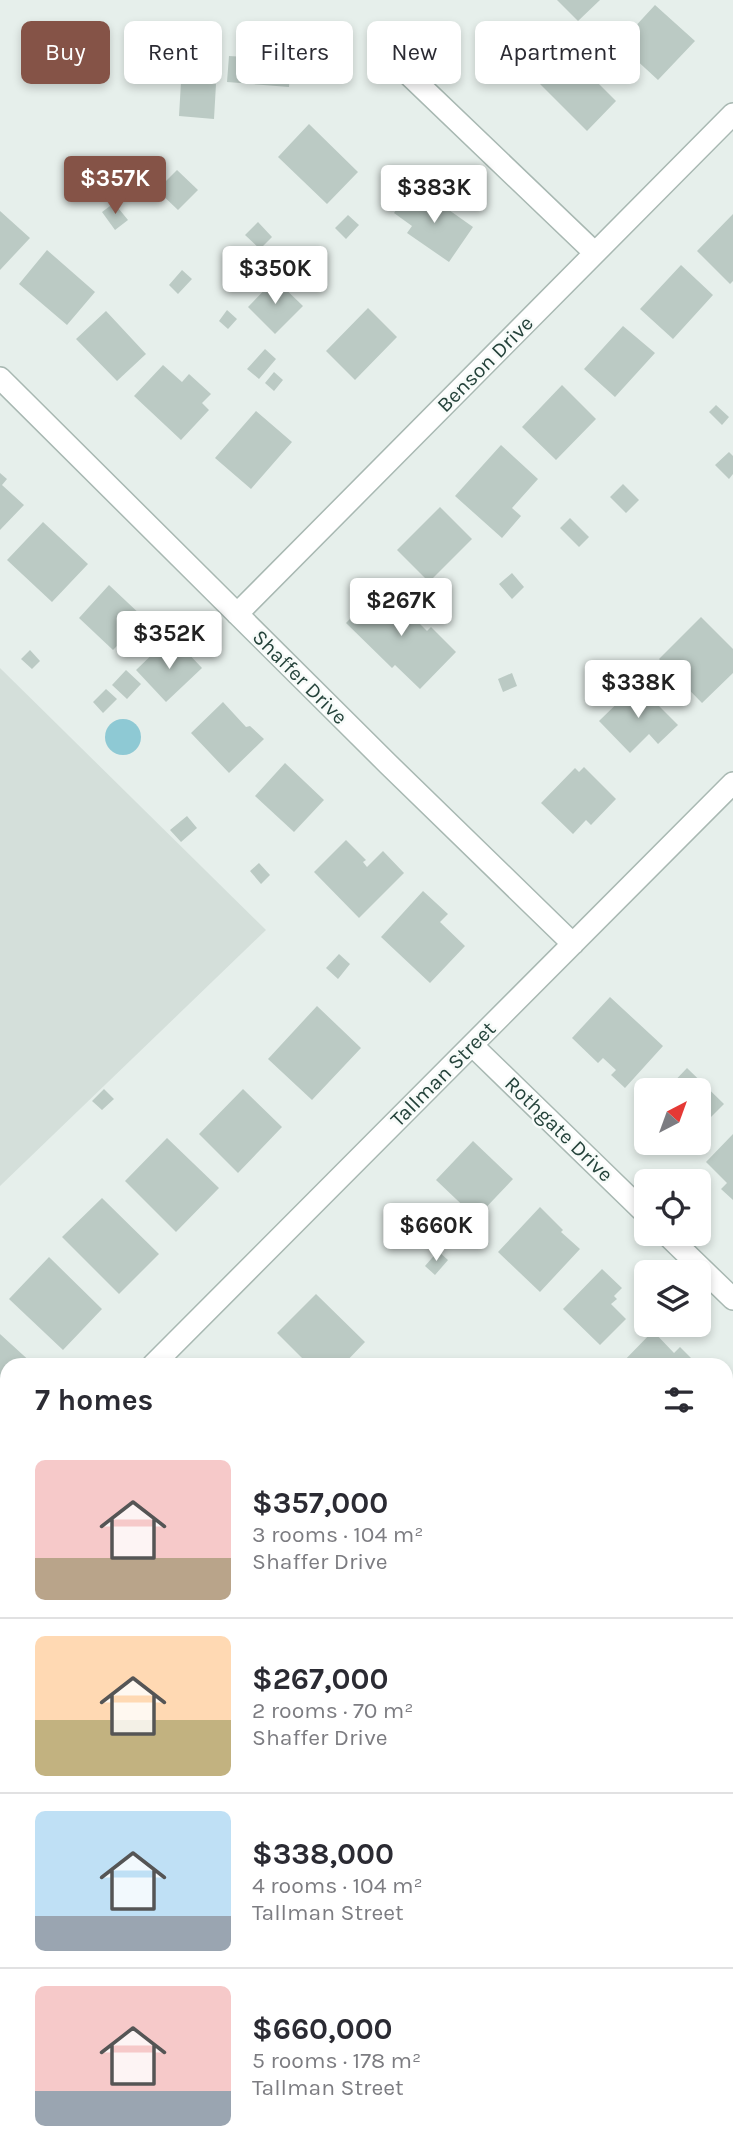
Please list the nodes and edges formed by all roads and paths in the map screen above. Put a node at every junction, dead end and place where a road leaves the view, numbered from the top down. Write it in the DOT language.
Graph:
graph roads {
  1 [pos="419,84"];
  2 [pos="733,114"];
  3 [pos="595,253"];
  4 [pos="0,378"];
  5 [pos="237,614"];
  6 [pos="733,783"];
  7 [pos="573,944"];
  8 [pos="472,1045"];
  9 [pos="634,1202"];
  10 [pos="678,1246"];
  11 [pos="733,1299"];
  12 [pos="165,1358"];
  1 -- 3 [label="street"];
  2 -- 3 [label="street, Benson Drive"];
  3 -- 5 [label="street, Benson Drive"];
  4 -- 5 [label="street, Shaffer Drive"];
  5 -- 7 [label="street, Shaffer Drive"];
  6 -- 7 [label="street, Tallman Street"];
  7 -- 8 [label="street, Tallman Street"];
  8 -- 9 [label="street, Rothgate Drive"];
  8 -- 12 [label="street, Tallman Street"];
  10 -- 11 [label="street"];
}
